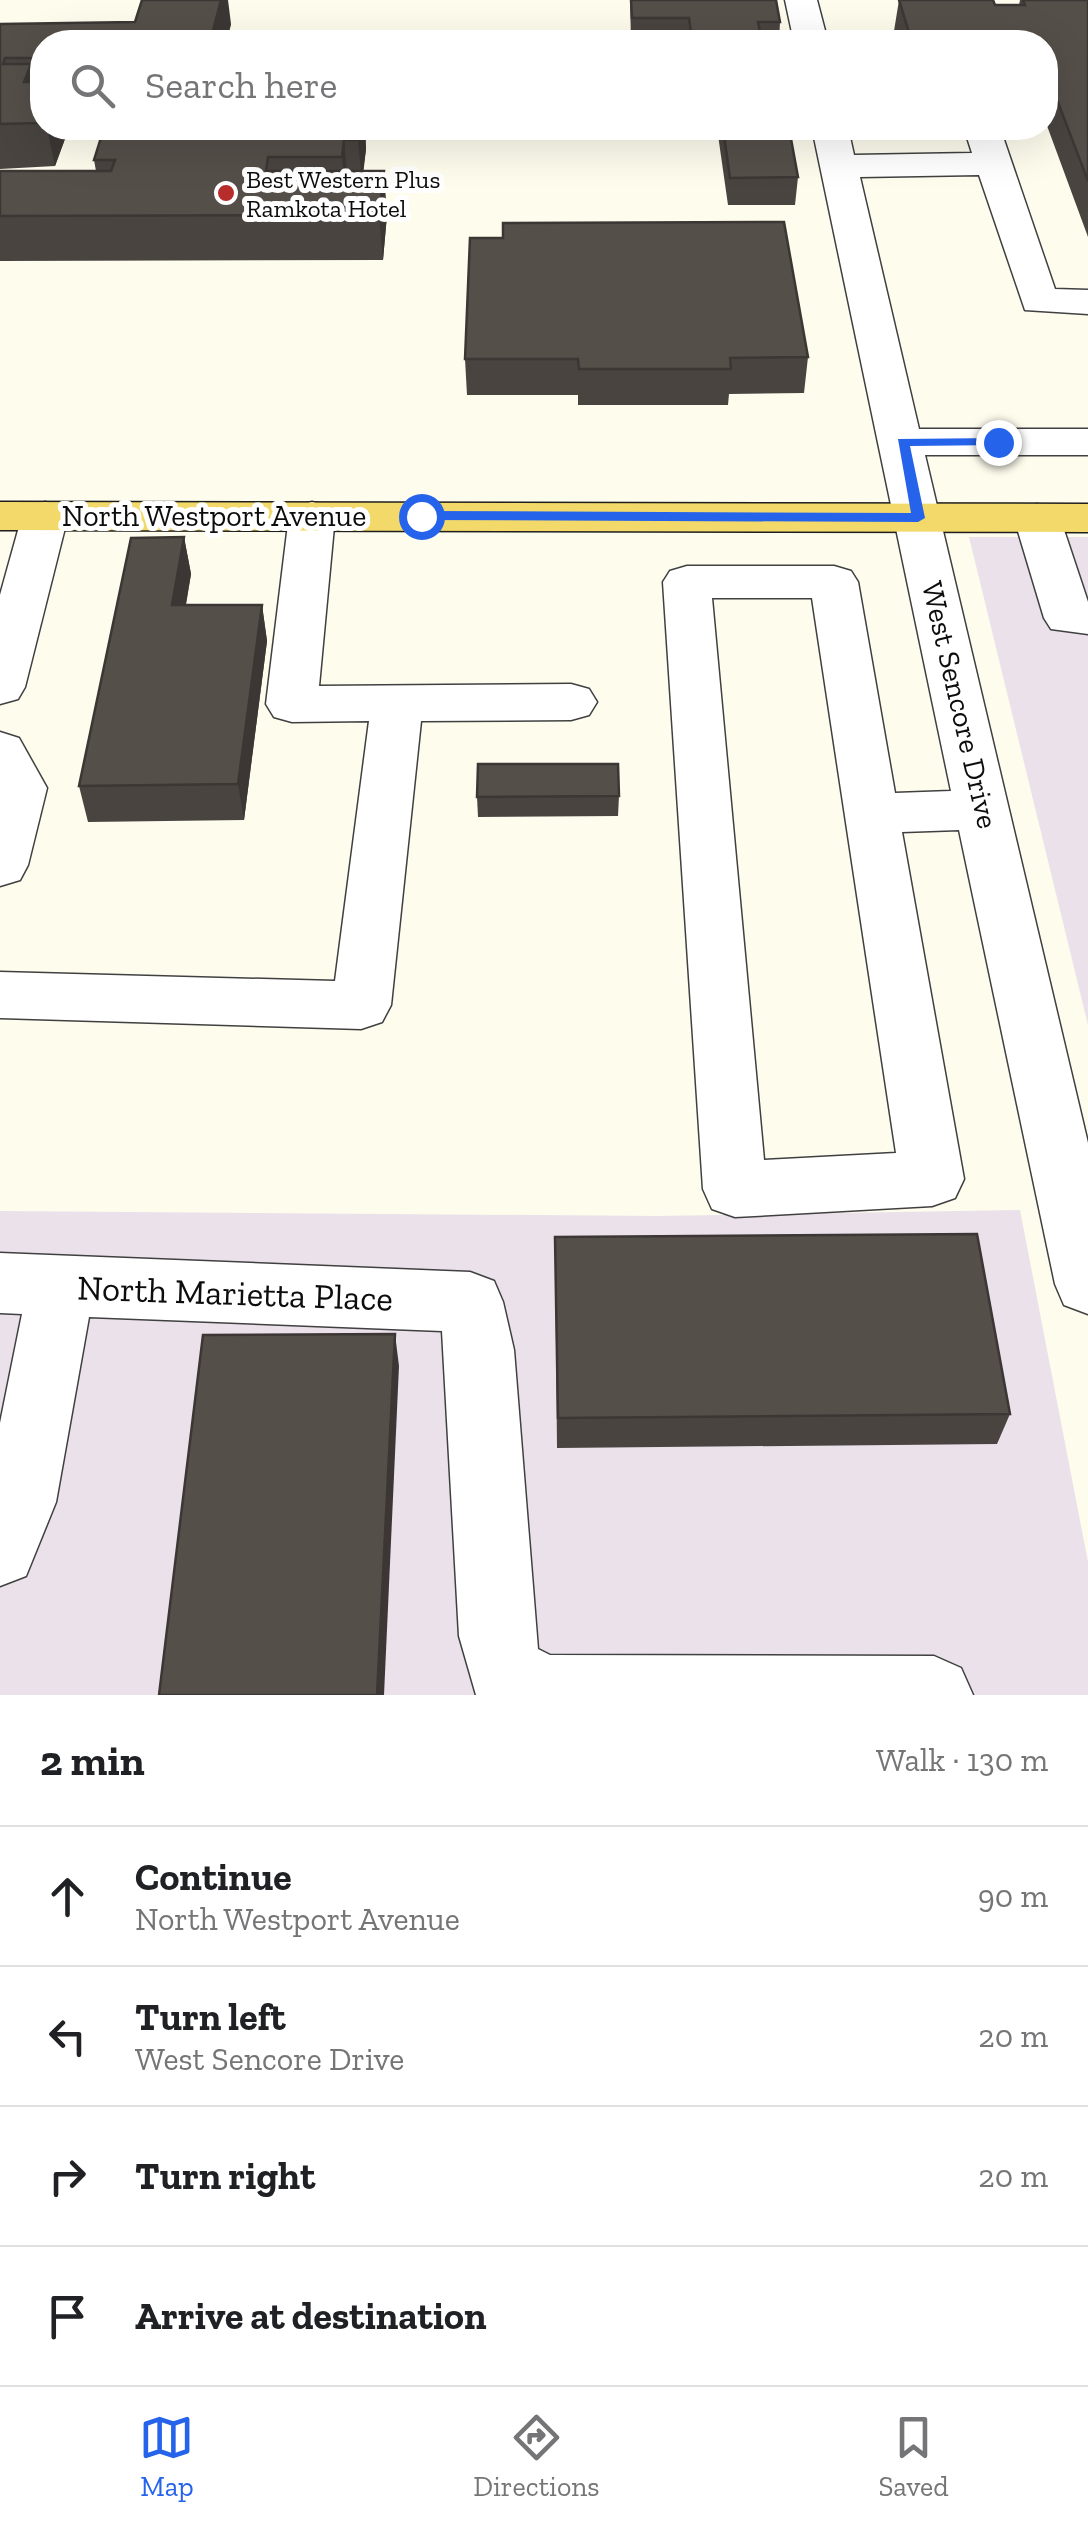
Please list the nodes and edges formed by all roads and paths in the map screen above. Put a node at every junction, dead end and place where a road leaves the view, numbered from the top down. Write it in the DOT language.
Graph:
graph roads {
  1 [pos="801,0"];
  2 [pos="808,30"];
  3 [pos="986,140"];
  4 [pos="835,146"];
  5 [pos="994,164"];
  6 [pos="1088,302"];
  7 [pos="903,442"];
  8 [pos="1088,442"];
  9 [pos="23,516"];
  10 [pos="312,516"];
  11 [pos="918,518"];
  12 [pos="1038,518"];
  13 [pos="1088,518"];
  14 [pos="1088,618"];
  15 [pos="0,687"];
  16 [pos="571,702"];
  17 [pos="397,703"];
  18 [pos="0,751"];
  19 [pos="984,810"];
  20 [pos="871,813"];
  21 [pos="0,865"];
  22 [pos="0,995"];
  23 [pos="30,1284"];
  24 [pos="1088,1284"];
  25 [pos="0,1550"];
  26 [pos="505,1684"];
  27 [pos="934,1695"];
  1 -- 2 [label="street"];
  3 -- 5 [label="street"];
  4 -- 5 [label="street"];
  4 -- 7 [label="street, West Sencore Drive"];
  5 -- 6 [label="street"];
  7 -- 8 [label="street"];
  7 -- 11 [label="street, West Sencore Drive"];
  9 -- 10 [label="main road, North Westport Avenue"];
  9 -- 15 [label="street"];
  10 -- 11 [label="main road, North Westport Avenue"];
  10 -- 17 [label="street"];
  11 -- 12 [label="main road, North Westport Avenue"];
  11 -- 19 [label="street, West Sencore Drive"];
  12 -- 13 [label="main road, North Westport Avenue"];
  12 -- 14 [label="street"];
  16 -- 17 [label="street"];
  17 -- 22 [label="street"];
  18 -- 21 [label="street"];
  19 -- 20 [label="street"];
  19 -- 24 [label="street, West Sencore Drive"];
  20 -- 20 [label="street"];
  23 -- 25 [label="street"];
  23 -- 26 [label="street, North Marietta Place"];
  26 -- 27 [label="street"];
}
